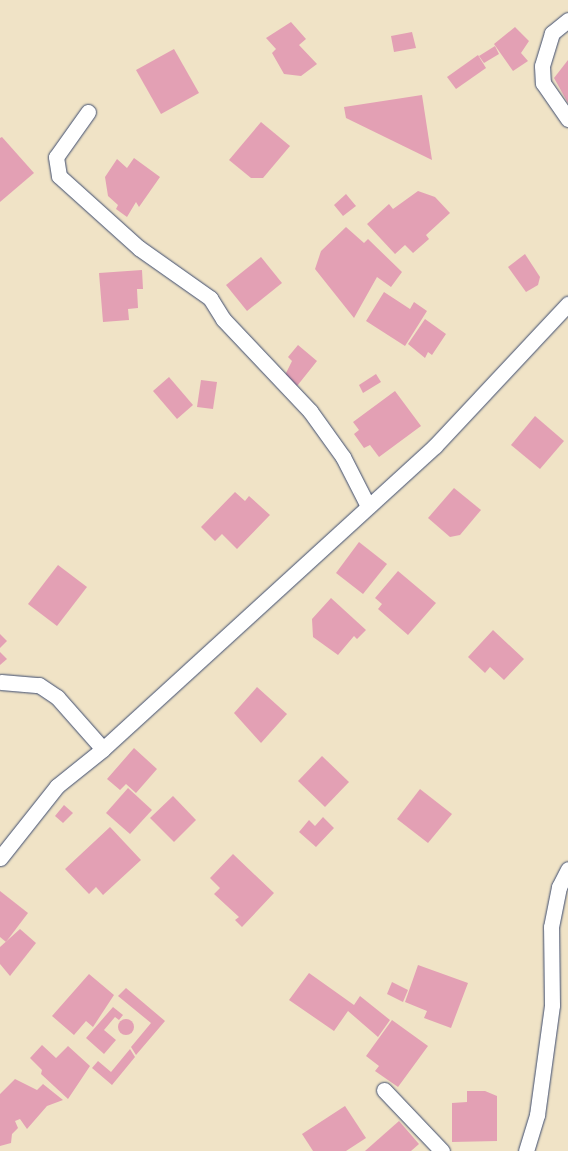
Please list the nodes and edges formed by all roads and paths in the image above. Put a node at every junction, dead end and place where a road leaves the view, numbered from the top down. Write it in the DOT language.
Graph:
graph roads {
  1 [pos="568,20"];
  2 [pos="88,112"];
  3 [pos="568,119"];
  4 [pos="568,304"];
  5 [pos="368,506"];
  6 [pos="1,682"];
  7 [pos="103,749"];
  8 [pos="0,858"];
  9 [pos="568,869"];
  10 [pos="384,1090"];
  11 [pos="442,1151"];
  12 [pos="526,1151"];
  1 -- 3 [label="street"];
  2 -- 5 [label="street"];
  4 -- 5 [label="street"];
  5 -- 7 [label="street"];
  6 -- 7 [label="street"];
  7 -- 8 [label="street"];
  9 -- 12 [label="street"];
  10 -- 11 [label="street"];
}
